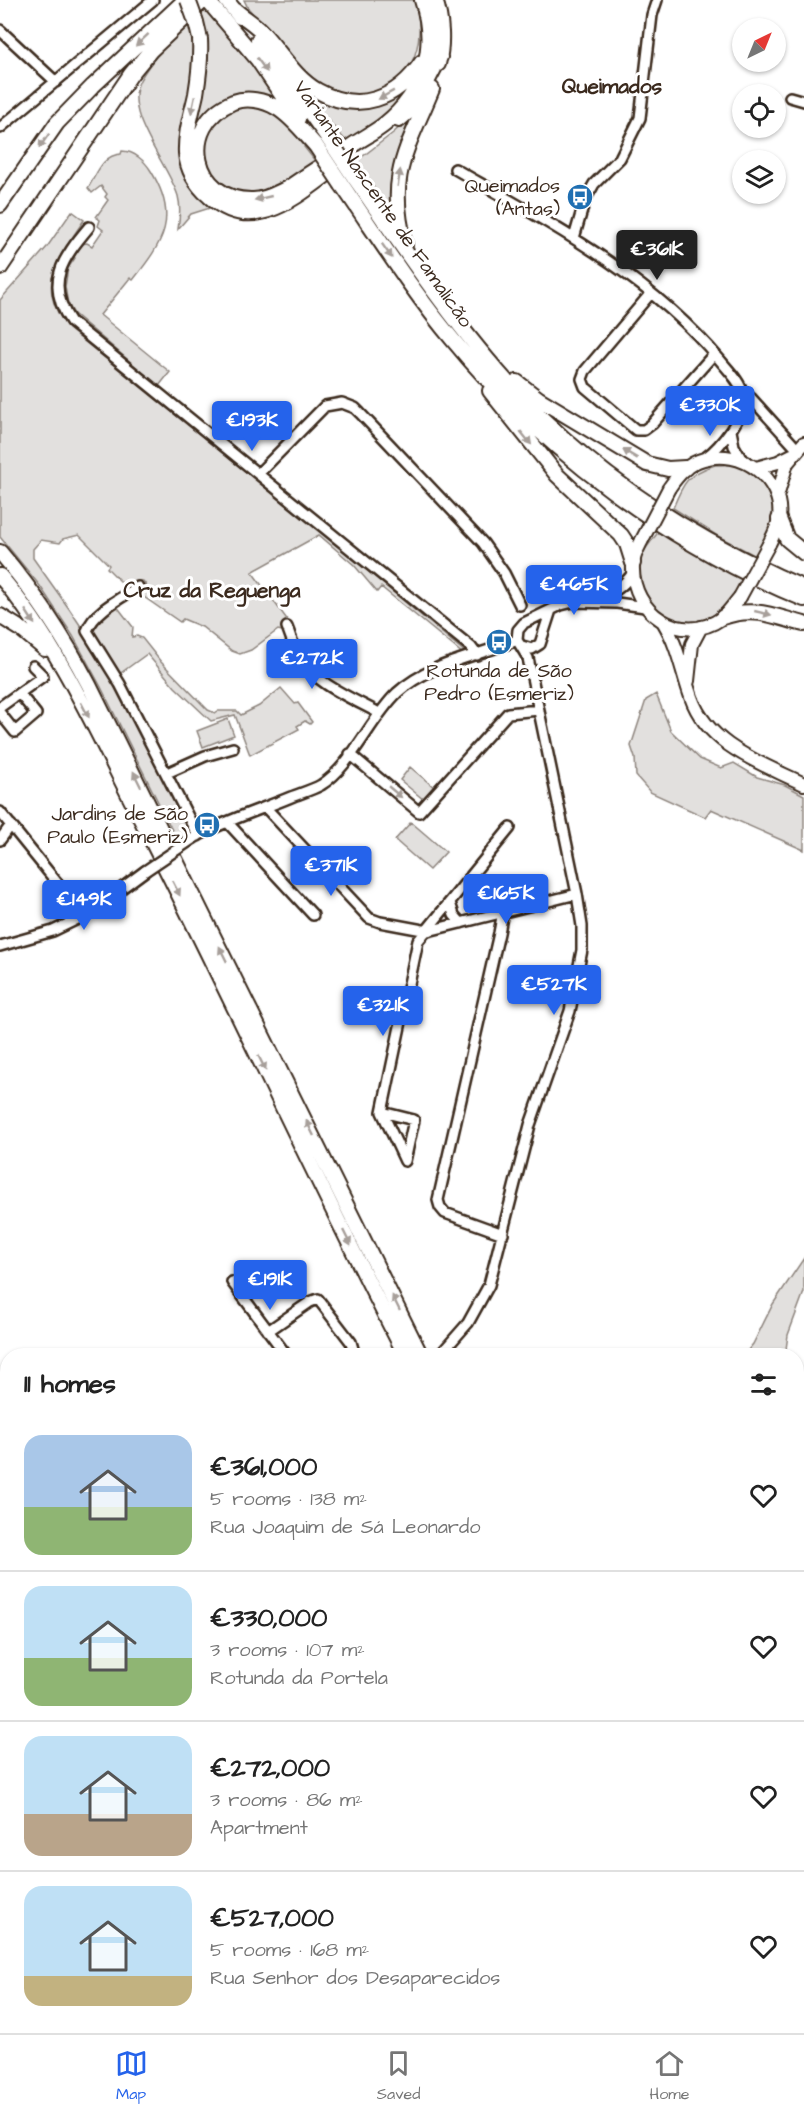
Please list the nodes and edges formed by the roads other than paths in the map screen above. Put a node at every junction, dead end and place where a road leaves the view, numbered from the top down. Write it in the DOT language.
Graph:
graph roads {
  1 [pos="153,0"];
  2 [pos="187,0"];
  3 [pos="206,0"];
  4 [pos="422,0"];
  5 [pos="435,0"];
  6 [pos="657,0"];
  7 [pos="228,10"];
  8 [pos="0,30"];
  9 [pos="433,56"];
  10 [pos="56,82"];
  11 [pos="790,97"];
  12 [pos="804,101"];
  13 [pos="0,128"];
  14 [pos="316,146"];
  15 [pos="455,169"];
  16 [pos="0,205"];
  17 [pos="89,227"];
  18 [pos="574,238"];
  19 [pos="408,256"];
  20 [pos="0,268"];
  21 [pos="651,293"];
  22 [pos="453,341"];
  23 [pos="480,350"];
  24 [pos="714,354"];
  25 [pos="743,394"];
  26 [pos="731,431"];
  27 [pos="798,449"];
  28 [pos="705,458"];
  29 [pos="742,460"];
  30 [pos="685,468"];
  31 [pos="756,468"];
  32 [pos="258,474"];
  33 [pos="777,497"];
  34 [pos="779,519"];
  35 [pos="0,552"];
  36 [pos="804,553"];
  37 [pos="633,568"];
  38 [pos="0,576"];
  39 [pos="138,587"];
  40 [pos="804,588"];
  41 [pos="804,599"];
  42 [pos="593,602"];
  43 [pos="520,605"];
  44 [pos="645,607"];
  45 [pos="550,610"];
  46 [pos="0,616"];
  47 [pos="723,617"];
  48 [pos="528,622"];
  49 [pos="664,623"];
  50 [pos="804,624"];
  51 [pos="287,627"];
  52 [pos="701,627"];
  53 [pos="543,633"];
  54 [pos="520,643"];
  55 [pos="537,647"];
  56 [pos="477,655"];
  57 [pos="57,661"];
  58 [pos="33,666"];
  59 [pos="531,677"];
  60 [pos="688,689"];
  61 [pos="19,693"];
  62 [pos="0,707"];
  63 [pos="539,710"];
  64 [pos="0,713"];
  65 [pos="379,713"];
  66 [pos="233,748"];
  67 [pos="350,754"];
  68 [pos="167,773"];
  69 [pos="804,784"];
  70 [pos="266,808"];
  71 [pos="0,812"];
  72 [pos="228,824"];
  73 [pos="11,825"];
  74 [pos="510,828"];
  75 [pos="196,837"];
  76 [pos="0,840"];
  77 [pos="577,894"];
  78 [pos="450,903"];
  79 [pos="501,912"];
  80 [pos="313,915"];
  81 [pos="84,916"];
  82 [pos="461,922"];
  83 [pos="428,931"];
  84 [pos="0,946"];
  85 [pos="382,1112"];
  86 [pos="503,1234"];
  87 [pos="232,1282"];
  88 [pos="268,1331"];
  89 [pos="280,1348"];
  90 [pos="352,1348"];
  91 [pos="402,1348"];
  92 [pos="417,1348"];
  93 [pos="447,1348"];
  1 -- 10 [label="street"];
  2 -- 9 [label="highway, one-way, bridge"];
  2 -- 16 [label="highway, one-way"];
  3 -- 7 [label="highway, Variante Nascente de Famalicão"];
  3 -- 20 [label="highway"];
  4 -- 9 [label="highway"];
  5 -- 9 [label="highway"];
  6 -- 18 [label="street"];
  9 -- 7 [label="highway, one-way"];
  7 -- 14 [label="highway, Variante Nascente de Famalicão, one-way"];
  7 -- 19 [label="highway, Variante Nascente de Famalicão, bridge"];
  8 -- 10 [label="street"];
  9 -- 14 [label="highway, one-way"];
  19 -- 9 [label="highway, one-way"];
  10 -- 13 [label="street"];
  11 -- 12 [label="street"];
  14 -- 22 [label="highway, Variante Nascente de Famalicão, one-way, bridge"];
  15 -- 18 [label="street"];
  17 -- 32 [label="street"];
  18 -- 21 [label="street"];
  19 -- 23 [label="highway, Variante Nascente de Famalicão"];
  21 -- 24 [label="street"];
  21 -- 24 [label="street"];
  22 -- 37 [label="highway, one-way"];
  22 -- 41 [label="highway, Variante Nascente de Famalicão"];
  30 -- 23 [label="highway, one-way"];
  23 -- 40 [label="highway, Variante Nascente de Famalicão"];
  24 -- 25 [label="street"];
  25 -- 26 [label="street"];
  25 -- 27 [label="street"];
  26 -- 28 [label="street"];
  26 -- 29 [label="street"];
  27 -- 31 [label="main road"];
  27 -- 33 [label="main road"];
  28 -- 29 [label="main road"];
  28 -- 30 [label="main road"];
  29 -- 31 [label="main road"];
  30 -- 37 [label="main road, bridge"];
  31 -- 33 [label="main road"];
  32 -- 43 [label="street"];
  32 -- 56 [label="street"];
  33 -- 34 [label="main road"];
  34 -- 36 [label="highway"];
  34 -- 47 [label="main road, bridge"];
  92 -- 35 [label="highway, one-way"];
  37 -- 42 [label="street"];
  37 -- 44 [label="main road"];
  38 -- 57 [label="highway, one-way"];
  39 -- 68 [label="street"];
  42 -- 44 [label="street"];
  42 -- 45 [label="street"];
  44 -- 49 [label="main road"];
  45 -- 48 [label="street"];
  45 -- 53 [label="street"];
  46 -- 57 [label="highway"];
  47 -- 50 [label="highway, one-way"];
  47 -- 52 [label="main road"];
  48 -- 53 [label="street"];
  48 -- 54 [label="street"];
  49 -- 52 [label="main road"];
  49 -- 60 [label="main road"];
  51 -- 65 [label="street"];
  52 -- 60 [label="main road"];
  53 -- 55 [label="street"];
  54 -- 55 [label="street"];
  54 -- 56 [label="street"];
  54 -- 59 [label="street"];
  55 -- 59 [label="street"];
  56 -- 65 [label="street"];
  57 -- 91 [label="highway, one-way"];
  58 -- 61 [label="street"];
  59 -- 63 [label="street"];
  60 -- 69 [label="main road"];
  61 -- 62 [label="street"];
  61 -- 64 [label="street"];
  67 -- 63 [label="street, one-way"];
  63 -- 77 [label="street"];
  65 -- 67 [label="street"];
  66 -- 68 [label="street"];
  67 -- 70 [label="street"];
  68 -- 75 [label="street"];
  70 -- 72 [label="street"];
  70 -- 83 [label="street"];
  71 -- 73 [label="street"];
  72 -- 75 [label="street"];
  72 -- 80 [label="street"];
  73 -- 76 [label="street"];
  73 -- 81 [label="street"];
  74 -- 78 [label="street"];
  75 -- 81 [label="street, bridge"];
  77 -- 79 [label="street"];
  77 -- 86 [label="street"];
  78 -- 82 [label="street"];
  78 -- 83 [label="street"];
  79 -- 82 [label="street"];
  79 -- 86 [label="street"];
  81 -- 84 [label="street"];
  82 -- 83 [label="street"];
  83 -- 85 [label="street"];
  85 -- 85 [label="street"];
  86 -- 93 [label="street"];
  87 -- 88 [label="street"];
  88 -- 89 [label="street"];
  88 -- 90 [label="street"];
}
